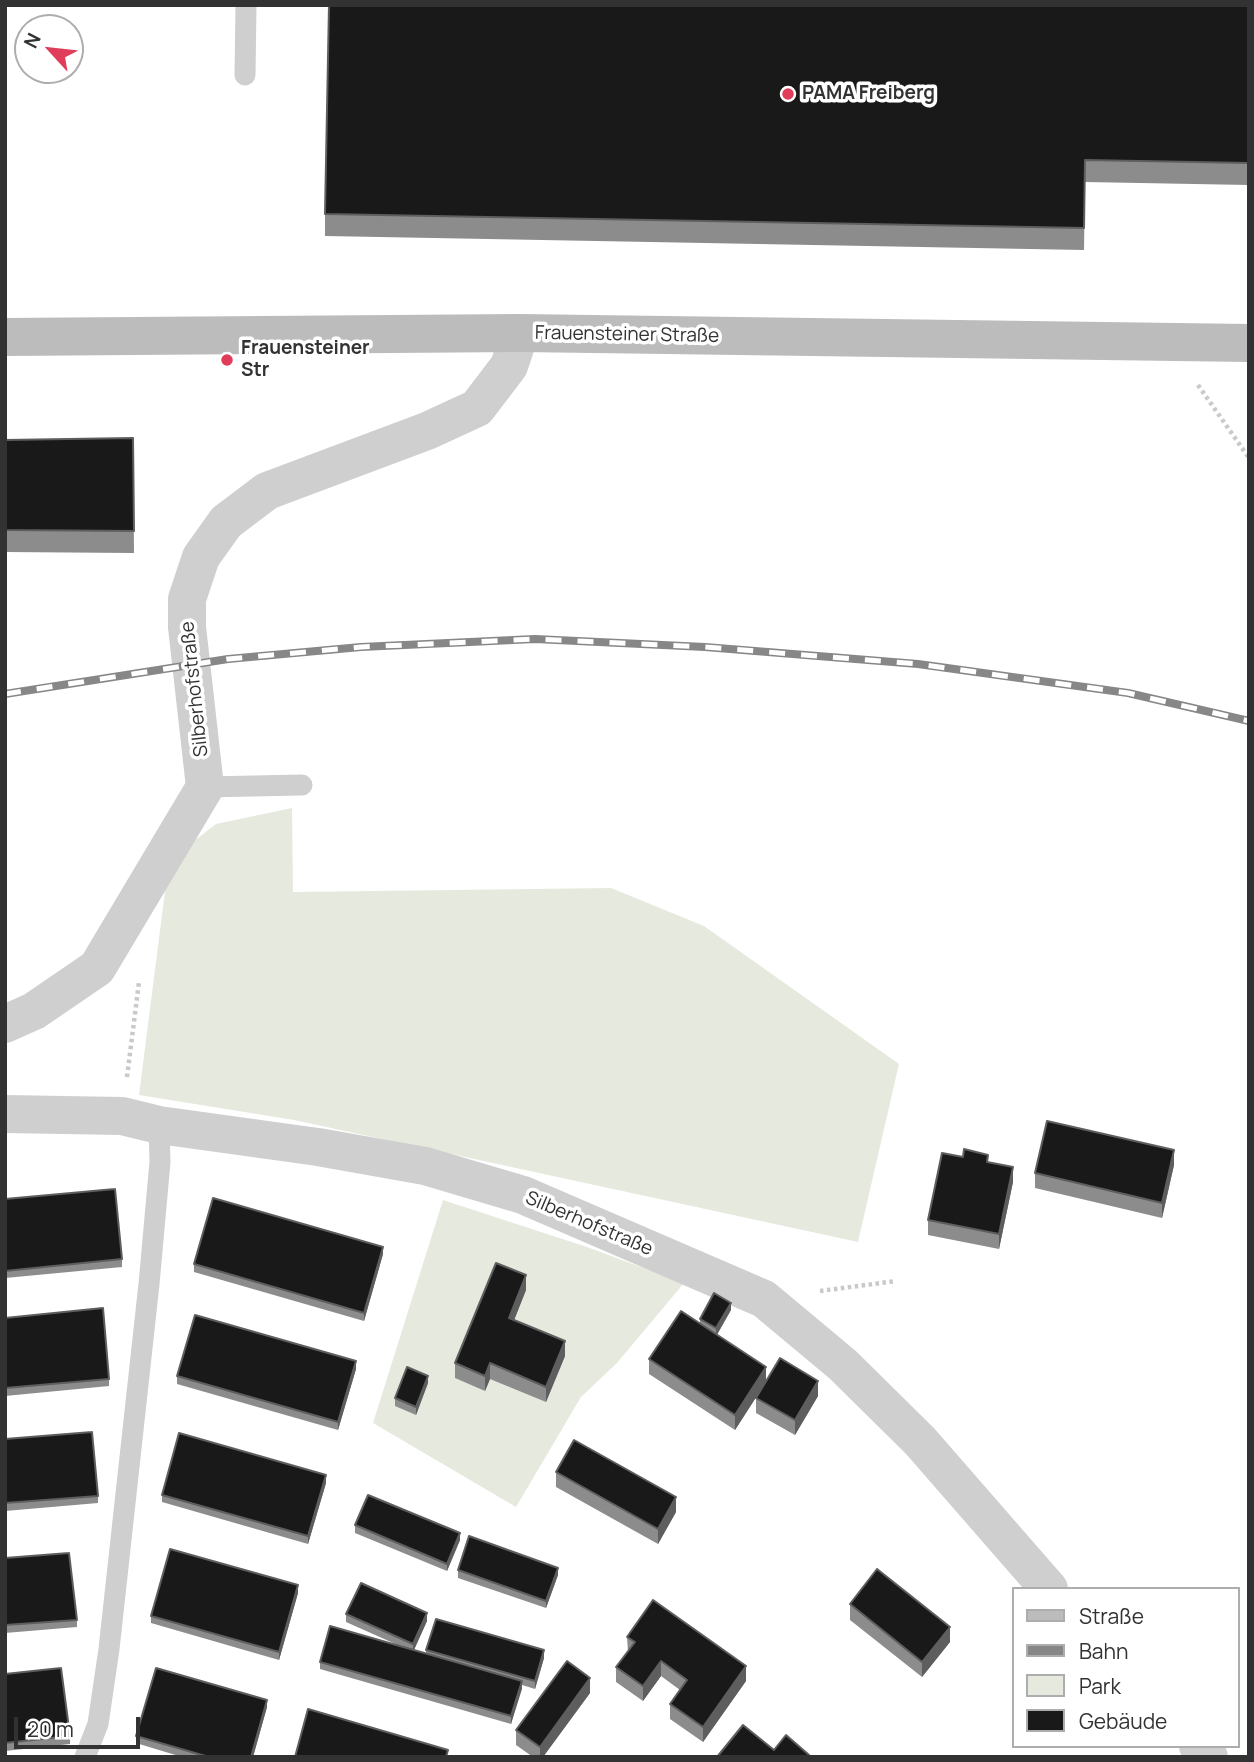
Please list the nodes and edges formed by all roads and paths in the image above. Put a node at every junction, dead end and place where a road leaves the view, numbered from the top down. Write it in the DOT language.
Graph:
graph roads {
  1 [pos="246,5"];
  2 [pos="244,75"];
  3 [pos="520,333"];
  4 [pos="5,337"];
  5 [pos="1172,342"];
  6 [pos="1249,343"];
  7 [pos="1249,458"];
  8 [pos="302,785"];
  9 [pos="205,787"];
  10 [pos="140,978"];
  11 [pos="5,1024"];
  12 [pos="5,1114"];
  13 [pos="122,1116"];
  14 [pos="159,1125"];
  15 [pos="896,1281"];
  16 [pos="764,1299"];
  17 [pos="1047,1587"];
  18 [pos="85,1757"];
  1 -- 2 [label="lane"];
  3 -- 4 [label="main road, Frauensteiner Straße"];
  3 -- 5 [label="main road, Frauensteiner Straße"];
  3 -- 9 [label="street, Silberhofstraße"];
  5 -- 6 [label="main road, Frauensteiner Straße"];
  5 -- 7 [label="path"];
  8 -- 9 [label="lane"];
  9 -- 11 [label="street"];
  10 -- 13 [label="path"];
  12 -- 13 [label="street, Silberhofstraße"];
  13 -- 14 [label="street, Silberhofstraße"];
  14 -- 16 [label="street, Silberhofstraße"];
  14 -- 18 [label="lane"];
  15 -- 16 [label="path"];
  16 -- 17 [label="street, Silberhofstraße"];
}
